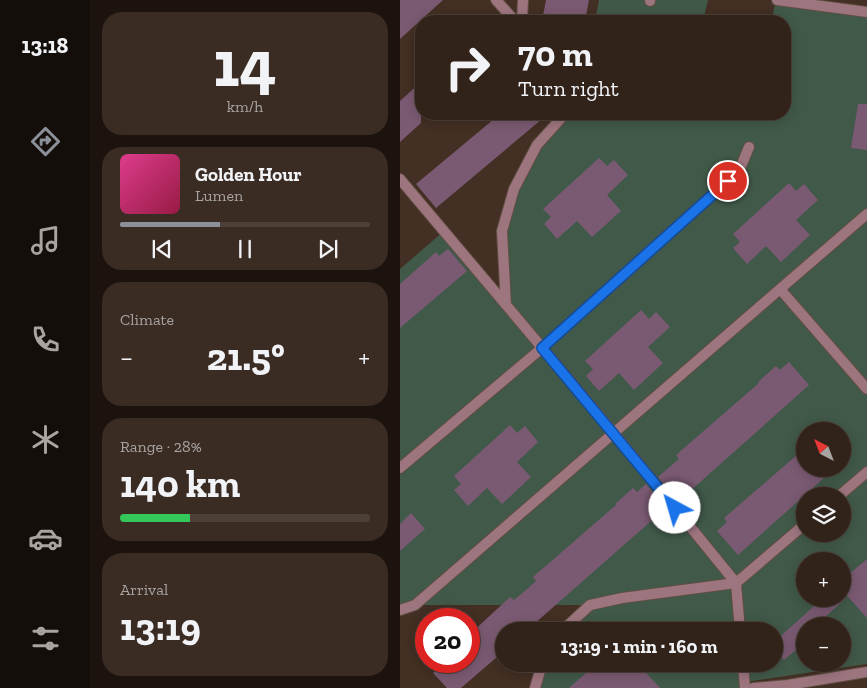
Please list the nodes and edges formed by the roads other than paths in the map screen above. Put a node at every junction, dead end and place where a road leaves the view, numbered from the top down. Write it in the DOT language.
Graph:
graph roads {
  1 [pos="496,0"];
  2 [pos="524,0"];
  3 [pos="776,0"];
  4 [pos="867,12"];
  5 [pos="510,15"];
  6 [pos="523,15"];
  7 [pos="560,120"];
  8 [pos="749,147"];
  9 [pos="400,179"];
  10 [pos="867,214"];
  11 [pos="780,289"];
  12 [pos="506,305"];
  13 [pos="542,348"];
  14 [pos="867,389"];
  15 [pos="614,433"];
  16 [pos="400,468"];
  17 [pos="867,472"];
  18 [pos="849,487"];
  19 [pos="796,532"];
  20 [pos="736,583"];
  21 [pos="400,610"];
  22 [pos="572,622"];
  23 [pos="739,622"];
  24 [pos="540,672"];
  25 [pos="744,672"];
  26 [pos="867,672"];
  27 [pos="535,688"];
  28 [pos="745,688"];
  29 [pos="753,688"];
  1 -- 5 [label="street"];
  2 -- 6 [label="street"];
  3 -- 4 [label="street"];
  7 -- 12 [label="street"];
  8 -- 13 [label="street"];
  9 -- 12 [label="street"];
  10 -- 11 [label="street"];
  11 -- 14 [label="street"];
  11 -- 15 [label="street"];
  12 -- 13 [label="street"];
  13 -- 15 [label="street"];
  13 -- 16 [label="street"];
  15 -- 20 [label="street"];
  15 -- 21 [label="street"];
  17 -- 18 [label="street"];
  19 -- 20 [label="street"];
  20 -- 22 [label="street"];
  20 -- 23 [label="street"];
  24 -- 27 [label="street"];
  25 -- 28 [label="street"];
  26 -- 29 [label="street"];
}
